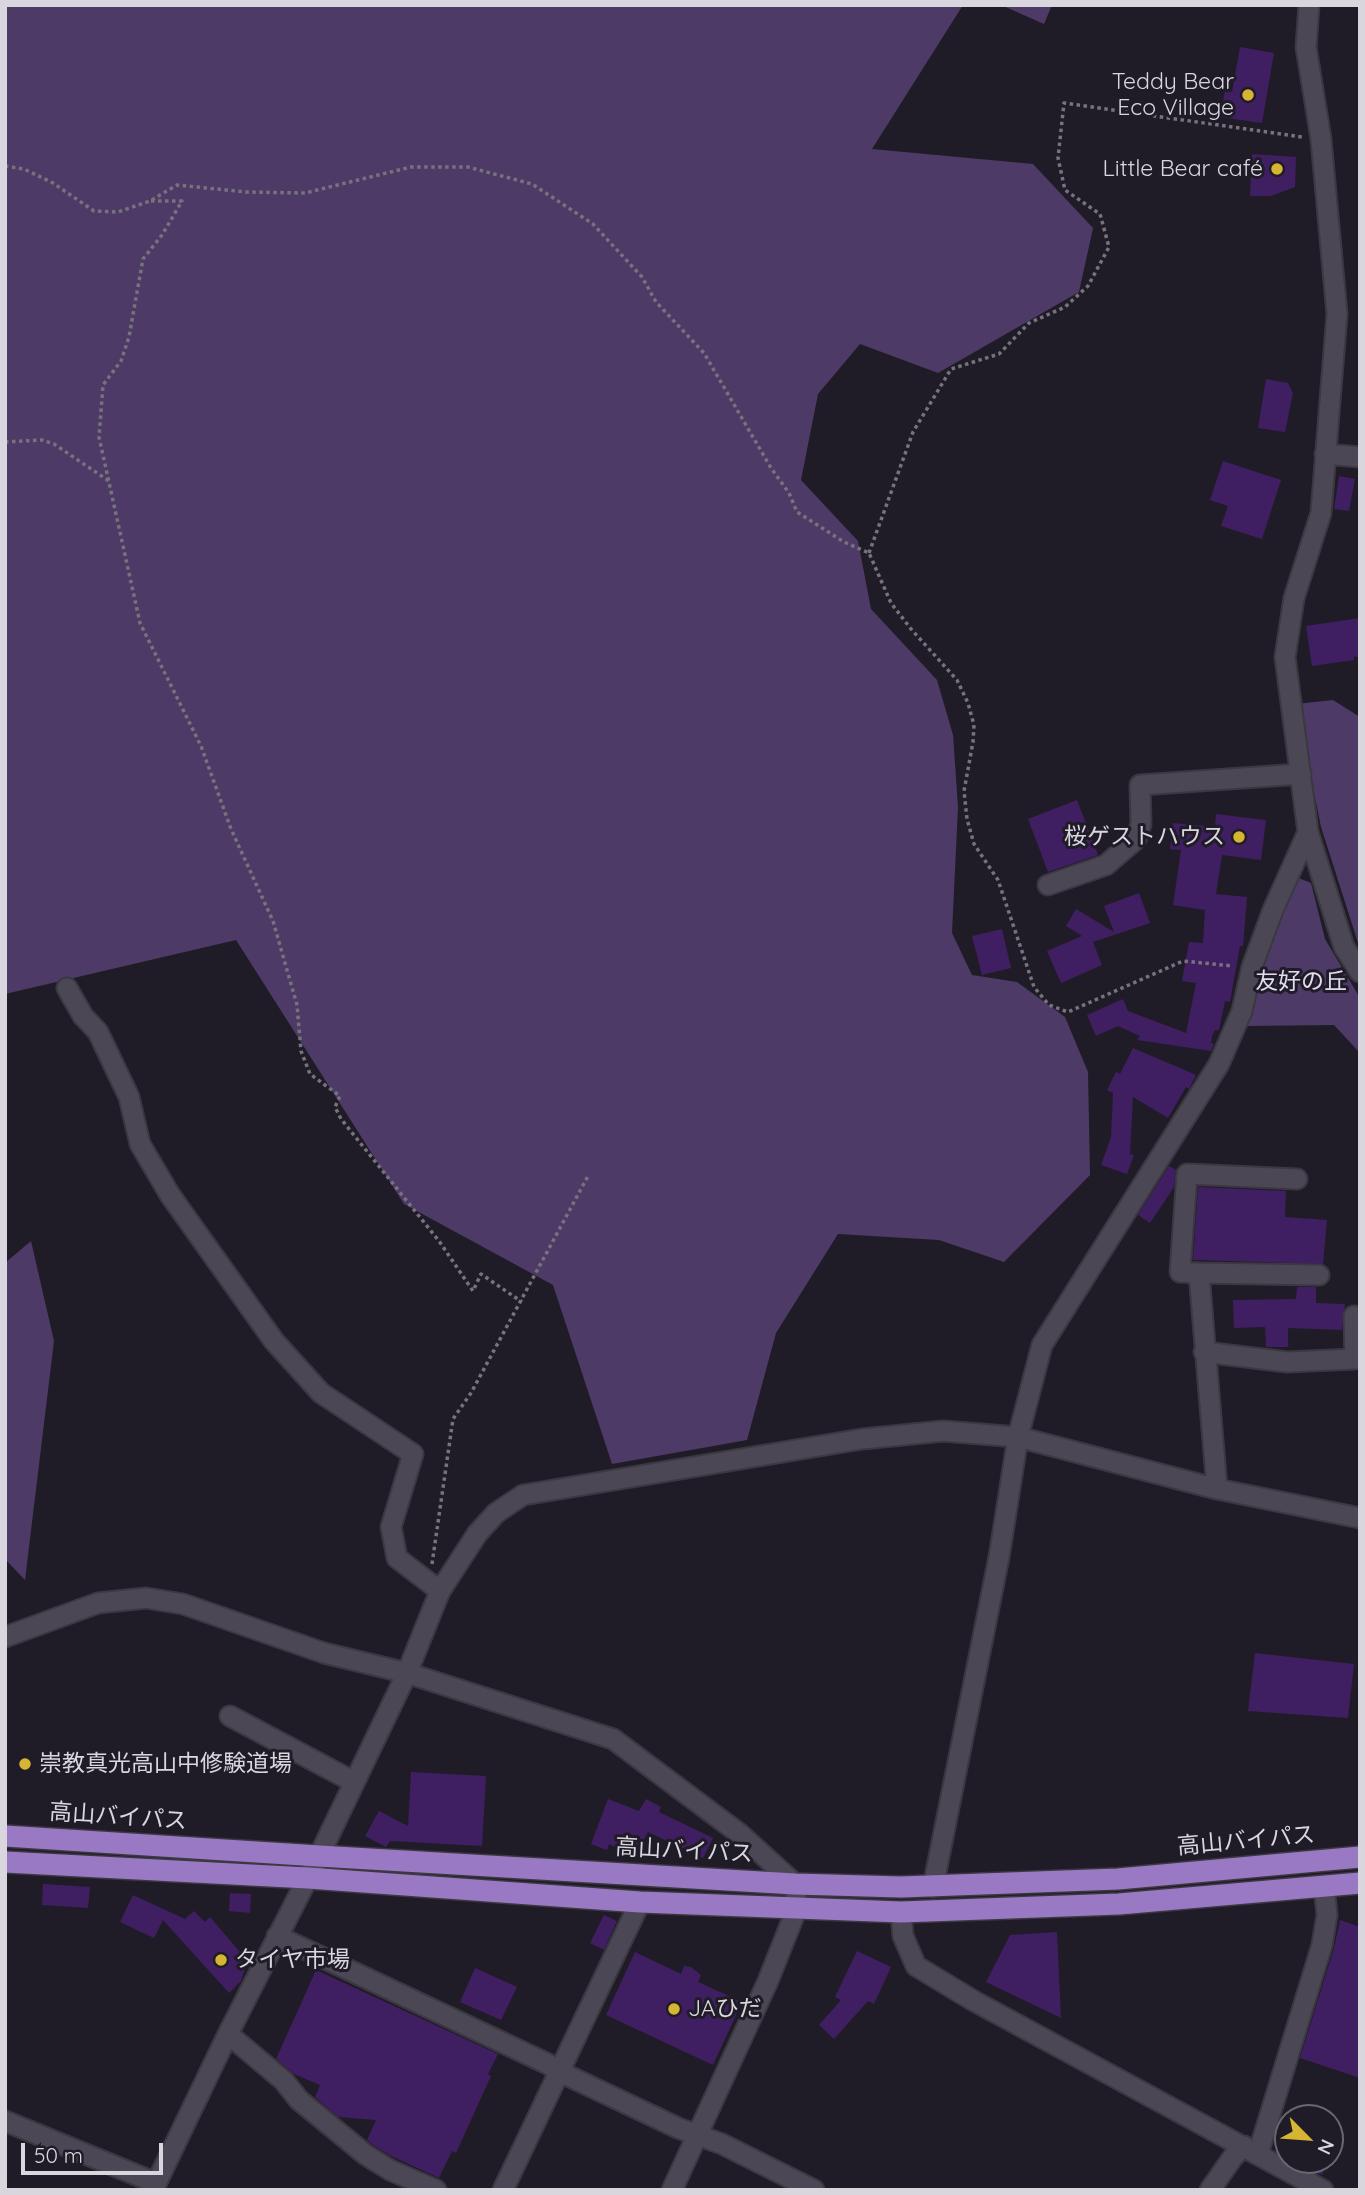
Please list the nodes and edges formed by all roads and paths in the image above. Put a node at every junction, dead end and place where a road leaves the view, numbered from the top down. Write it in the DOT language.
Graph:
graph roads {
  1 [pos="1309,5"];
  2 [pos="1321,139"];
  3 [pos="5,166"];
  4 [pos="150,201"];
  5 [pos="5,442"];
  6 [pos="1325,454"];
  7 [pos="1360,457"];
  8 [pos="110,482"];
  9 [pos="869,553"];
  10 [pos="1301,774"];
  11 [pos="1308,832"];
  12 [pos="1048,885"];
  13 [pos="1252,967"];
  14 [pos="1360,972"];
  15 [pos="67,988"];
  16 [pos="588,1175"];
  17 [pos="1297,1179"];
  18 [pos="1199,1273"];
  19 [pos="1319,1275"];
  20 [pos="522,1302"];
  21 [pos="1354,1316"];
  22 [pos="1204,1352"];
  23 [pos="1018,1437"];
  24 [pos="1217,1489"];
  25 [pos="1360,1518"];
  26 [pos="435,1587"];
  27 [pos="5,1637"];
  28 [pos="407,1672"];
  29 [pos="230,1716"];
  30 [pos="354,1782"];
  31 [pos="5,1836"];
  32 [pos="319,1856"];
  33 [pos="1360,1857"];
  34 [pos="5,1862"];
  35 [pos="308,1878"];
  36 [pos="1360,1883"];
  37 [pos="795,1884"];
  38 [pos="1324,1886"];
  39 [pos="933,1887"];
  40 [pos="640,1902"];
  41 [pos="797,1908"];
  42 [pos="901,1912"];
  43 [pos="277,1936"];
  44 [pos="228,2034"];
  45 [pos="560,2072"];
  46 [pos="5,2121"];
  47 [pos="698,2136"];
  48 [pos="1251,2150"];
  49 [pos="154,2187"];
  50 [pos="436,2190"];
  51 [pos="503,2190"];
  52 [pos="672,2190"];
  53 [pos="814,2190"];
  54 [pos="1210,2190"];
  55 [pos="1323,2190"];
  1 -- 2 [label="street"];
  2 -- 6 [label="street"];
  2 -- 9 [label="path"];
  3 -- 4 [label="path"];
  4 -- 8 [label="path"];
  4 -- 9 [label="path"];
  5 -- 8 [label="path"];
  6 -- 7 [label="street"];
  6 -- 10 [label="street"];
  8 -- 20 [label="path"];
  9 -- 13 [label="path"];
  10 -- 11 [label="street"];
  10 -- 12 [label="street"];
  11 -- 13 [label="street"];
  11 -- 14 [label="street"];
  13 -- 23 [label="street"];
  15 -- 26 [label="street"];
  16 -- 20 [label="path"];
  17 -- 18 [label="street"];
  18 -- 19 [label="street"];
  18 -- 22 [label="street"];
  20 -- 26 [label="path"];
  21 -- 22 [label="street"];
  22 -- 24 [label="street"];
  23 -- 24 [label="street"];
  23 -- 26 [label="street"];
  23 -- 39 [label="street"];
  24 -- 25 [label="street"];
  26 -- 28 [label="street"];
  27 -- 28 [label="street"];
  28 -- 30 [label="street"];
  28 -- 37 [label="street"];
  29 -- 30 [label="street"];
  30 -- 32 [label="street"];
  31 -- 32 [label="highway, 高山バイパス"];
  32 -- 35 [label="street"];
  32 -- 37 [label="highway, 高山バイパス"];
  33 -- 39 [label="highway, 高山バイパス"];
  34 -- 35 [label="highway"];
  35 -- 40 [label="highway"];
  35 -- 43 [label="street"];
  36 -- 38 [label="highway"];
  37 -- 39 [label="highway, 高山バイパス"];
  37 -- 41 [label="street"];
  38 -- 42 [label="highway"];
  38 -- 48 [label="street"];
  40 -- 41 [label="highway"];
  40 -- 45 [label="street"];
  41 -- 42 [label="highway"];
  41 -- 47 [label="street"];
  42 -- 48 [label="street"];
  43 -- 44 [label="street"];
  43 -- 45 [label="street"];
  44 -- 49 [label="street"];
  44 -- 50 [label="street"];
  45 -- 47 [label="street"];
  45 -- 51 [label="street"];
  46 -- 49 [label="street"];
  47 -- 52 [label="street"];
  47 -- 53 [label="street"];
  48 -- 54 [label="street"];
  48 -- 55 [label="street"];
}
